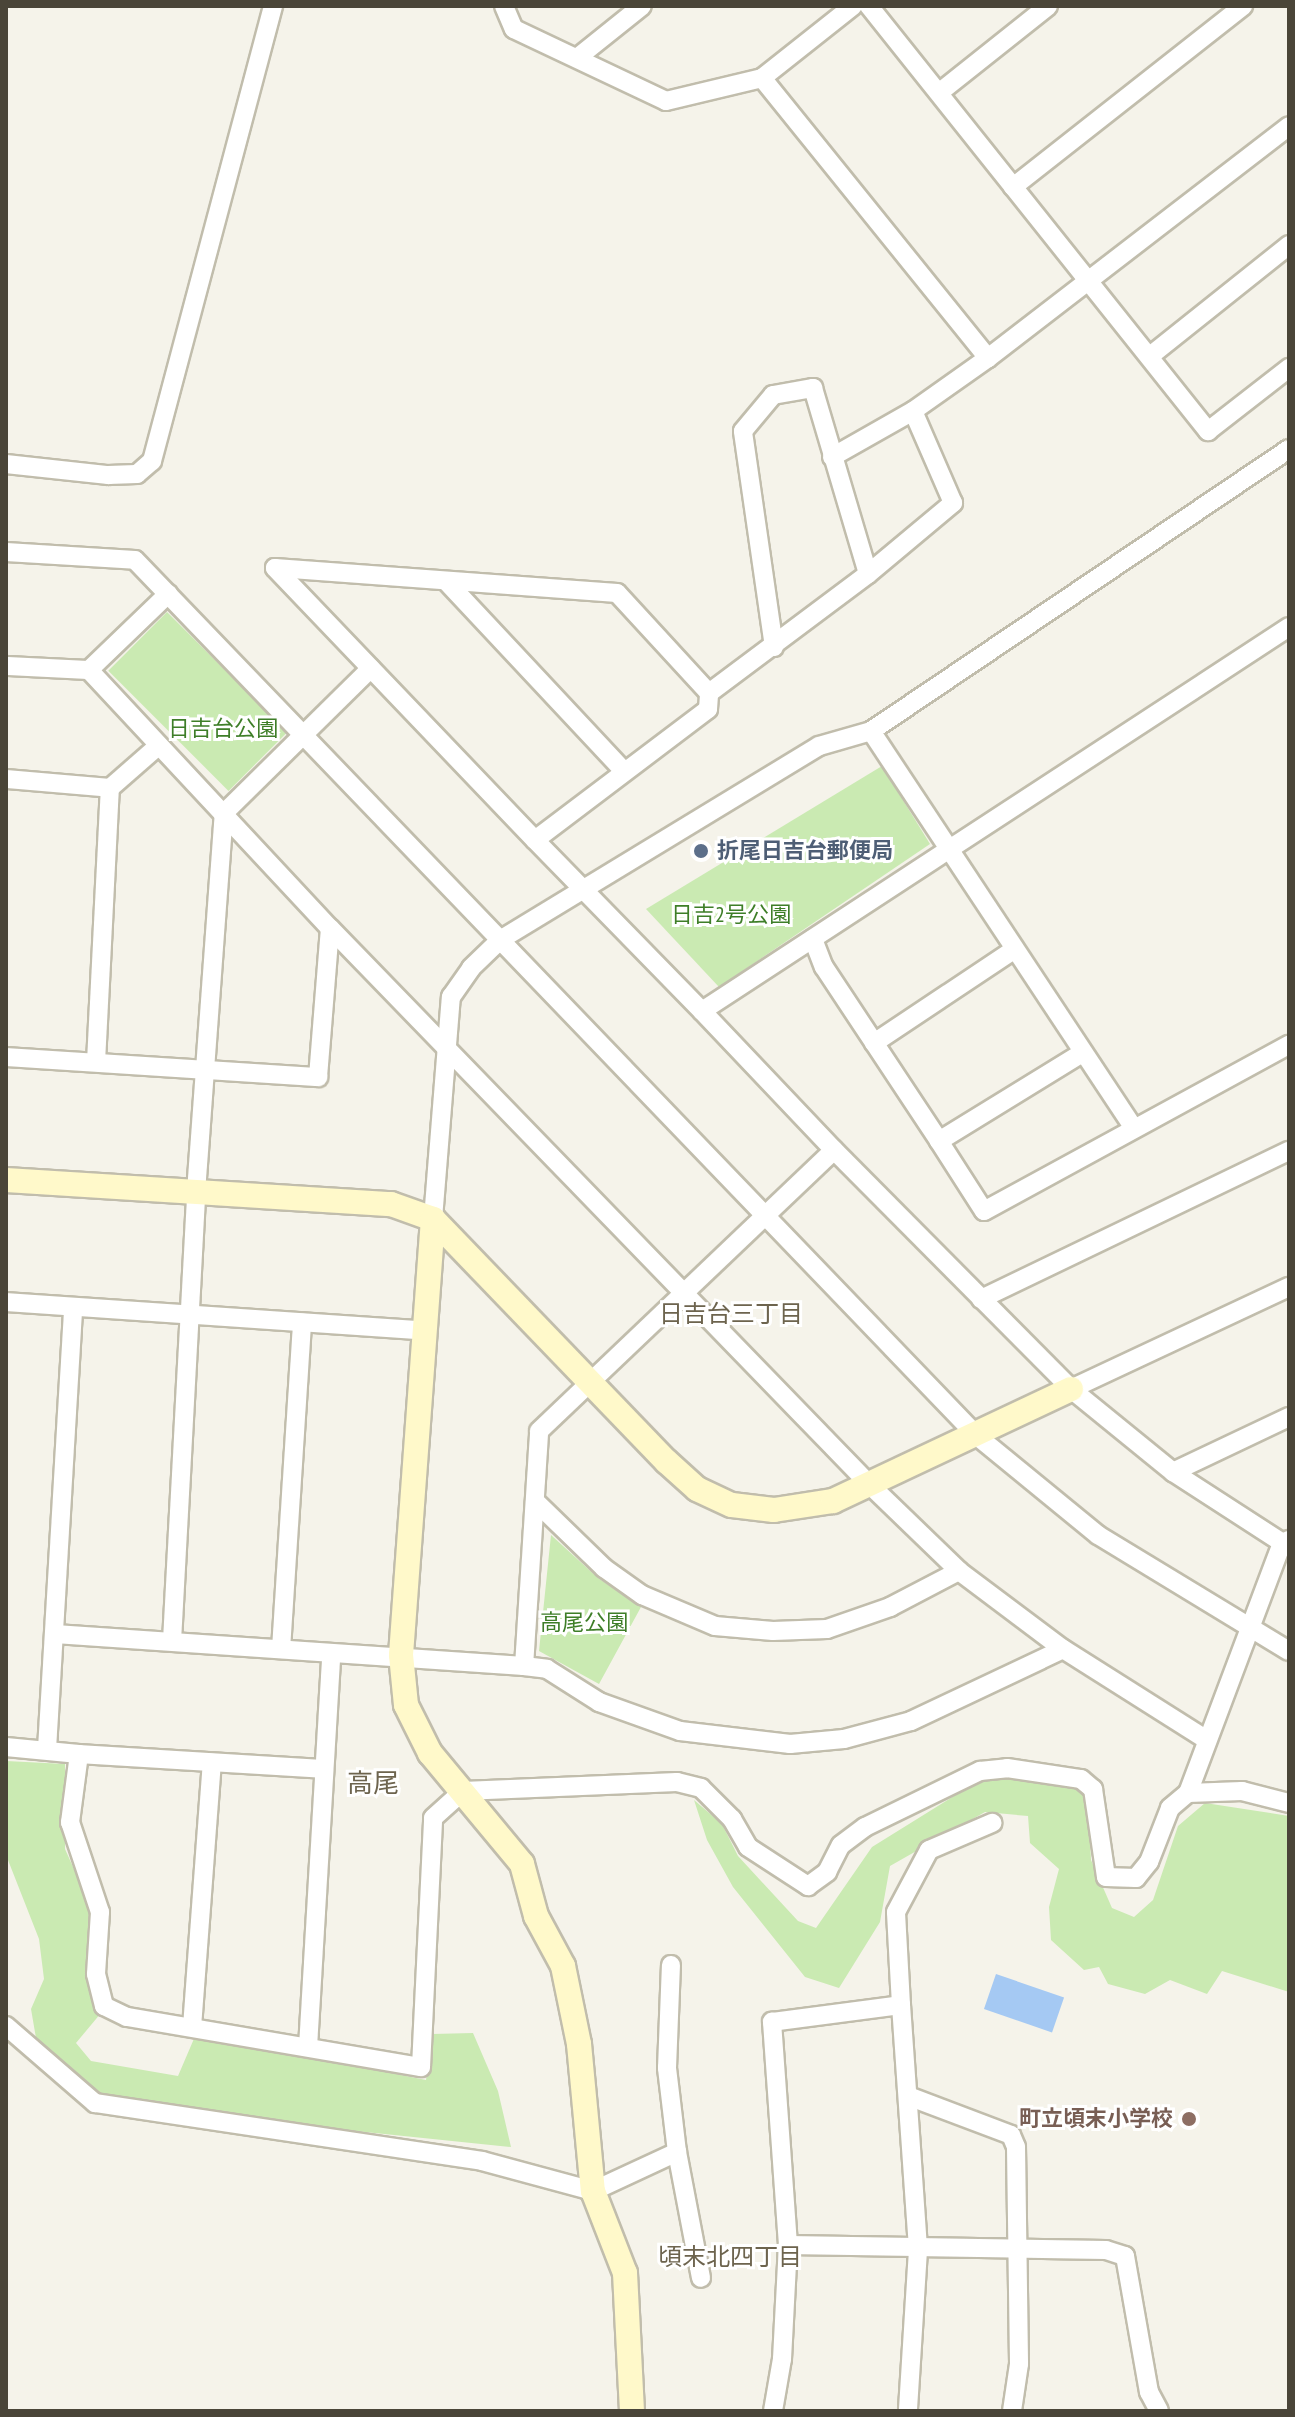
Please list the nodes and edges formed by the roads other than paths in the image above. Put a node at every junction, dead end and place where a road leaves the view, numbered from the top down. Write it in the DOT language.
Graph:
graph roads {
  1 [pos="273,6"];
  2 [pos="504,6"];
  3 [pos="642,6"];
  4 [pos="853,6"];
  5 [pos="869,6"];
  6 [pos="1048,6"];
  7 [pos="1243,6"];
  8 [pos="577,58"];
  9 [pos="762,78"];
  10 [pos="940,92"];
  11 [pos="1288,130"];
  12 [pos="1013,187"];
  13 [pos="1289,245"];
  14 [pos="1090,282"];
  15 [pos="1150,356"];
  16 [pos="988,358"];
  17 [pos="1289,368"];
  18 [pos="913,411"];
  19 [pos="1289,449"];
  20 [pos="832,457"];
  21 [pos="6,464"];
  22 [pos="6,552"];
  23 [pos="868,574"];
  24 [pos="447,582"];
  25 [pos="168,594"];
  26 [pos="1289,627"];
  27 [pos="774,647"];
  28 [pos="6,666"];
  29 [pos="371,668"];
  30 [pos="89,670"];
  31 [pos="709,693"];
  32 [pos="871,731"];
  33 [pos="305,734"];
  34 [pos="158,746"];
  35 [pos="624,771"];
  36 [pos="6,779"];
  37 [pos="110,788"];
  38 [pos="224,813"];
  39 [pos="535,840"];
  40 [pos="949,849"];
  41 [pos="584,889"];
  42 [pos="330,928"];
  43 [pos="813,939"];
  44 [pos="500,940"];
  45 [pos="1015,949"];
  46 [pos="702,1011"];
  47 [pos="444,1041"];
  48 [pos="874,1043"];
  49 [pos="1289,1045"];
  50 [pos="1082,1053"];
  51 [pos="6,1057"];
  52 [pos="96,1062"];
  53 [pos="205,1070"];
  54 [pos="1133,1127"];
  55 [pos="939,1141"];
  56 [pos="834,1150"];
  57 [pos="1289,1151"];
  58 [pos="6,1180"];
  59 [pos="196,1192"];
  60 [pos="765,1216"];
  61 [pos="433,1219"];
  62 [pos="1289,1287"];
  63 [pos="687,1292"];
  64 [pos="981,1299"];
  65 [pos="6,1302"];
  66 [pos="73,1308"];
  67 [pos="190,1312"];
  68 [pos="302,1323"];
  69 [pos="422,1330"];
  70 [pos="590,1381"];
  71 [pos="1071,1389"];
  72 [pos="1289,1417"];
  73 [pos="977,1436"];
  74 [pos="1173,1472"];
  75 [pos="868,1483"];
  76 [pos="536,1502"];
  77 [pos="1287,1543"];
  78 [pos="959,1571"];
  79 [pos="1250,1631"];
  80 [pos="55,1634"];
  81 [pos="172,1641"];
  82 [pos="281,1649"];
  83 [pos="1063,1649"];
  84 [pos="1289,1651"];
  85 [pos="401,1655"];
  86 [pos="331,1656"];
  87 [pos="524,1666"];
  88 [pos="1207,1740"];
  89 [pos="6,1747"];
  90 [pos="47,1749"];
  91 [pos="79,1754"];
  92 [pos="212,1763"];
  93 [pos="322,1769"];
  94 [pos="463,1791"];
  95 [pos="1188,1793"];
  96 [pos="1289,1803"];
  97 [pos="992,1823"];
  98 [pos="671,1965"];
  99 [pos="901,2005"];
  100 [pos="6,2026"];
  101 [pos="192,2027"];
  102 [pos="308,2047"];
  103 [pos="908,2096"];
  104 [pos="677,2152"];
  105 [pos="593,2191"];
  106 [pos="788,2245"];
  107 [pos="918,2250"];
  108 [pos="1019,2250"];
  109 [pos="701,2278"];
  110 [pos="632,2411"];
  111 [pos="773,2411"];
  112 [pos="908,2411"];
  113 [pos="1012,2411"];
  114 [pos="1159,2411"];
  1 -- 21 [label="street"];
  2 -- 8 [label="street"];
  3 -- 8 [label="street"];
  4 -- 9 [label="street"];
  5 -- 10 [label="street"];
  6 -- 10 [label="street"];
  7 -- 12 [label="street"];
  8 -- 9 [label="street"];
  9 -- 16 [label="street"];
  10 -- 12 [label="street"];
  11 -- 14 [label="street"];
  12 -- 14 [label="street"];
  13 -- 15 [label="street"];
  14 -- 15 [label="street"];
  14 -- 16 [label="street"];
  15 -- 17 [label="street"];
  16 -- 18 [label="street"];
  18 -- 20 [label="street"];
  18 -- 23 [label="street"];
  19 -- 32 [label="street"];
  20 -- 23 [label="street"];
  20 -- 27 [label="street"];
  22 -- 25 [label="street"];
  23 -- 27 [label="street"];
  24 -- 29 [label="street"];
  24 -- 31 [label="street"];
  24 -- 35 [label="street"];
  25 -- 30 [label="street"];
  25 -- 33 [label="street"];
  26 -- 40 [label="street"];
  27 -- 31 [label="street"];
  28 -- 30 [label="street"];
  29 -- 33 [label="street"];
  29 -- 39 [label="street"];
  30 -- 34 [label="street"];
  31 -- 35 [label="street"];
  32 -- 40 [label="street"];
  32 -- 41 [label="street"];
  33 -- 38 [label="street"];
  33 -- 44 [label="street"];
  34 -- 37 [label="street"];
  34 -- 38 [label="street"];
  35 -- 39 [label="street"];
  36 -- 37 [label="street"];
  37 -- 52 [label="street"];
  38 -- 42 [label="street"];
  38 -- 53 [label="street"];
  39 -- 41 [label="street"];
  40 -- 43 [label="street"];
  40 -- 45 [label="street"];
  41 -- 44 [label="street"];
  41 -- 46 [label="street"];
  42 -- 47 [label="street"];
  42 -- 53 [label="street"];
  43 -- 46 [label="street"];
  43 -- 48 [label="street"];
  44 -- 47 [label="street"];
  44 -- 60 [label="street"];
  45 -- 48 [label="street"];
  45 -- 50 [label="street"];
  46 -- 56 [label="street"];
  47 -- 61 [label="street"];
  47 -- 63 [label="street"];
  48 -- 55 [label="street"];
  49 -- 54 [label="street"];
  50 -- 54 [label="street"];
  50 -- 55 [label="street"];
  51 -- 52 [label="street"];
  52 -- 53 [label="street"];
  53 -- 59 [label="street"];
  54 -- 55 [label="street"];
  56 -- 60 [label="street"];
  56 -- 64 [label="street"];
  57 -- 64 [label="street"];
  58 -- 59 [label="street"];
  59 -- 61 [label="street"];
  59 -- 67 [label="street"];
  60 -- 63 [label="street"];
  60 -- 73 [label="street"];
  61 -- 69 [label="street"];
  61 -- 70 [label="street"];
  62 -- 71 [label="street"];
  63 -- 70 [label="street"];
  63 -- 75 [label="street"];
  64 -- 71 [label="street"];
  65 -- 66 [label="street"];
  66 -- 67 [label="street"];
  66 -- 80 [label="street"];
  67 -- 68 [label="street"];
  67 -- 81 [label="street"];
  68 -- 69 [label="street"];
  68 -- 82 [label="street"];
  69 -- 85 [label="street"];
  70 -- 75 [label="street"];
  70 -- 76 [label="street"];
  71 -- 73 [label="street"];
  71 -- 74 [label="street"];
  72 -- 74 [label="street"];
  73 -- 75 [label="street"];
  73 -- 79 [label="street"];
  74 -- 77 [label="street"];
  75 -- 78 [label="street"];
  76 -- 78 [label="street"];
  76 -- 87 [label="street"];
  77 -- 79 [label="street"];
  78 -- 83 [label="street"];
  79 -- 84 [label="street"];
  79 -- 88 [label="street"];
  80 -- 81 [label="street"];
  80 -- 90 [label="street"];
  81 -- 82 [label="street"];
  82 -- 86 [label="street"];
  83 -- 87 [label="street"];
  83 -- 88 [label="street"];
  85 -- 86 [label="street"];
  85 -- 87 [label="street"];
  85 -- 94 [label="street"];
  86 -- 93 [label="street"];
  88 -- 95 [label="street"];
  89 -- 90 [label="street"];
  90 -- 91 [label="street"];
  91 -- 92 [label="street"];
  91 -- 101 [label="street"];
  92 -- 93 [label="street"];
  92 -- 101 [label="street"];
  93 -- 102 [label="street"];
  94 -- 95 [label="street"];
  94 -- 102 [label="street"];
  94 -- 105 [label="street"];
  95 -- 96 [label="street"];
  97 -- 99 [label="street"];
  98 -- 104 [label="street"];
  99 -- 103 [label="street"];
  99 -- 106 [label="street"];
  100 -- 105 [label="street"];
  101 -- 102 [label="street"];
  103 -- 107 [label="street"];
  103 -- 108 [label="street"];
  104 -- 105 [label="street"];
  104 -- 109 [label="street"];
  105 -- 110 [label="street"];
  106 -- 107 [label="street"];
  106 -- 111 [label="street"];
  107 -- 108 [label="street"];
  107 -- 112 [label="street"];
  108 -- 113 [label="street"];
  108 -- 114 [label="street"];
}
